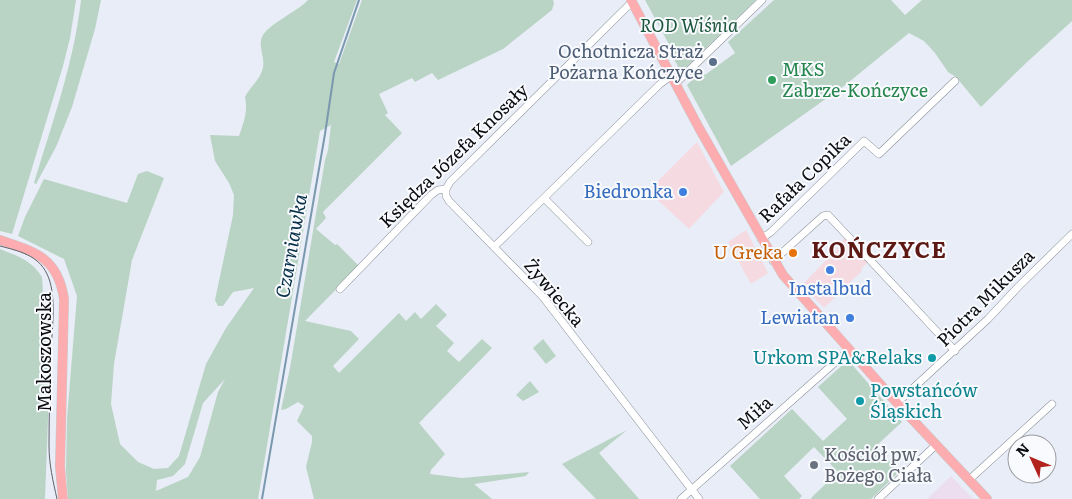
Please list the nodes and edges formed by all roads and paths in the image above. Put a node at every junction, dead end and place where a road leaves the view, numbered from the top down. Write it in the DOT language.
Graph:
graph roads {
  1 [pos="762,0"];
  2 [pos="631,1"];
  3 [pos="674,79"];
  4 [pos="955,81"];
  5 [pos="446,189"];
  6 [pos="544,198"];
  7 [pos="1072,234"];
  8 [pos="761,239"];
  9 [pos="0,240"];
  10 [pos="588,242"];
  11 [pos="494,248"];
  12 [pos="773,261"];
  13 [pos="340,290"];
  14 [pos="849,350"];
  15 [pos="955,351"];
  16 [pos="897,403"];
  17 [pos="1052,404"];
  18 [pos="936,445"];
  19 [pos="969,480"];
  20 [pos="691,490"];
  21 [pos="62,499"];
  22 [pos="681,499"];
  23 [pos="699,499"];
  24 [pos="878,499"];
  25 [pos="987,499"];
  1 -- 3 [label="street"];
  2 -- 3 [label="main road"];
  2 -- 5 [label="street, Księdza Józefa Knosały"];
  3 -- 6 [label="street"];
  3 -- 8 [label="main road"];
  4 -- 8 [label="street, Rafała Copika"];
  5 -- 11 [label="street, Żywiecka"];
  5 -- 13 [label="street, Księdza Józefa Knosały"];
  6 -- 10 [label="street"];
  6 -- 11 [label="street"];
  7 -- 15 [label="street, Piotra Mikusza"];
  8 -- 12 [label="main road"];
  9 -- 21 [label="main road, Makoszowska"];
  11 -- 20 [label="street, Żywiecka"];
  12 -- 14 [label="main road"];
  12 -- 15 [label="street"];
  14 -- 16 [label="main road"];
  14 -- 20 [label="street, Miła"];
  15 -- 16 [label="street, Piotra Mikusza"];
  16 -- 18 [label="main road"];
  17 -- 19 [label="street"];
  18 -- 19 [label="main road"];
  18 -- 24 [label="street"];
  19 -- 25 [label="main road"];
  20 -- 22 [label="street, Miła"];
  20 -- 23 [label="street, Żywiecka"];
}
